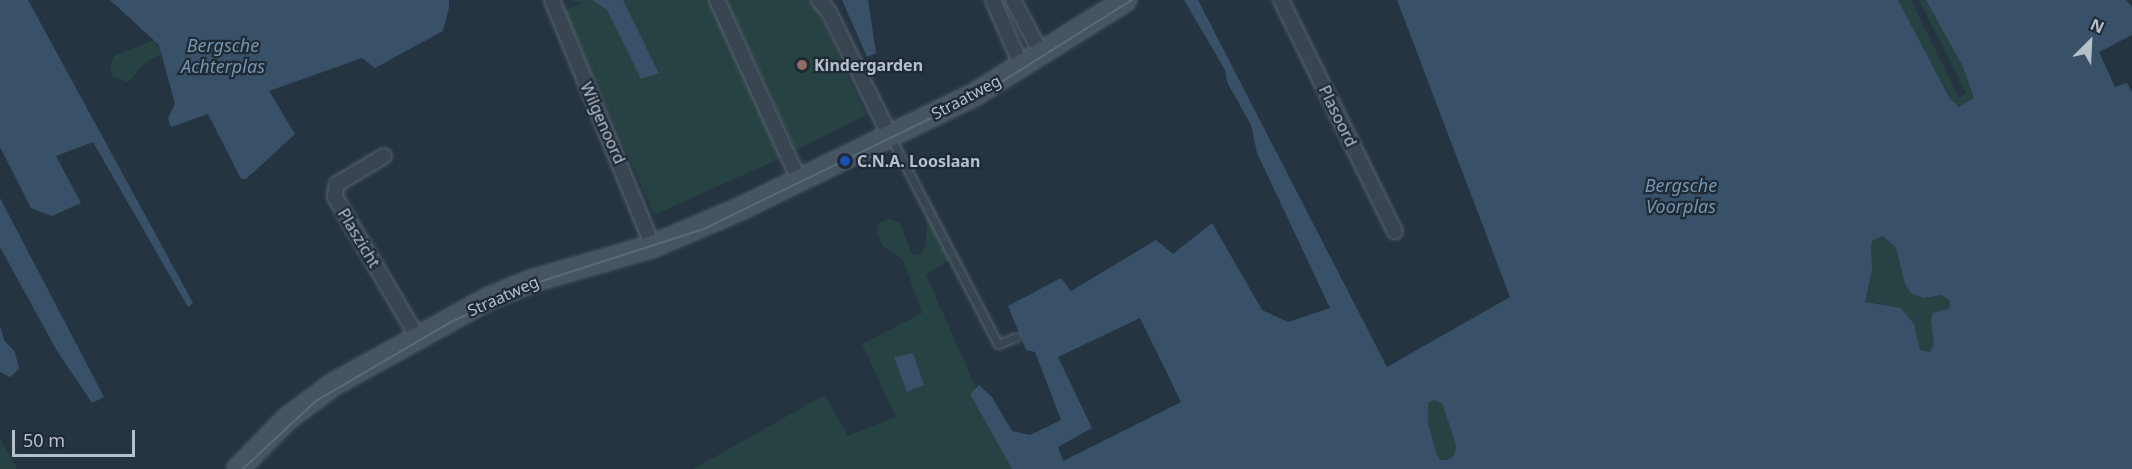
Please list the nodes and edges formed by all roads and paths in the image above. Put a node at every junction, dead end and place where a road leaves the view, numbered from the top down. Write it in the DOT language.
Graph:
graph roads {
  1 [pos="552,0"];
  2 [pos="717,0"];
  3 [pos="819,0"];
  4 [pos="993,0"];
  5 [pos="1013,0"];
  6 [pos="1126,0"];
  7 [pos="1281,0"];
  8 [pos="1042,55"];
  9 [pos="1022,67"];
  10 [pos="890,136"];
  11 [pos="384,156"];
  12 [pos="799,180"];
  13 [pos="1395,232"];
  14 [pos="653,246"];
  15 [pos="1016,336"];
  16 [pos="418,338"];
  17 [pos="238,469"];
  1 -- 14 [label="street, Wilgenoord"];
  2 -- 12 [label="street"];
  3 -- 10 [label="street"];
  4 -- 9 [label="street"];
  5 -- 8 [label="street"];
  6 -- 8 [label="street, Straatweg"];
  7 -- 13 [label="street, Plasoord"];
  8 -- 9 [label="street, Straatweg"];
  9 -- 10 [label="street, Straatweg"];
  10 -- 12 [label="street, Straatweg"];
  10 -- 15 [label="lane"];
  11 -- 16 [label="street, Plaszicht"];
  12 -- 14 [label="street, Straatweg"];
  14 -- 16 [label="street, Straatweg"];
  16 -- 17 [label="street, Straatweg"];
}
